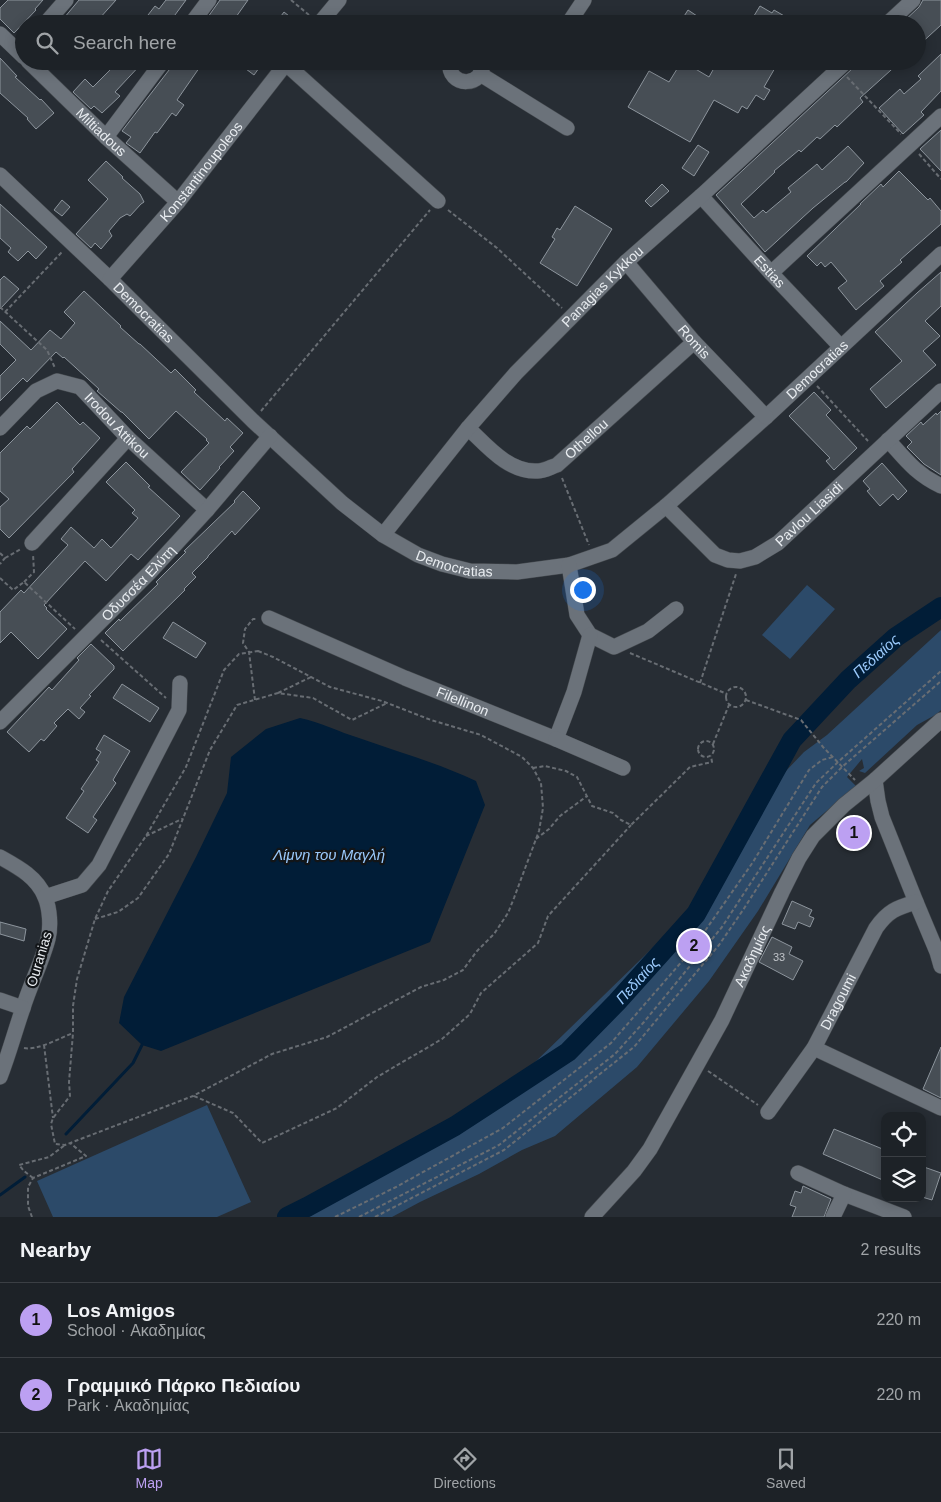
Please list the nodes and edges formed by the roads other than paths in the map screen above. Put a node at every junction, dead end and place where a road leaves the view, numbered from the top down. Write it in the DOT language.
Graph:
graph roads {
  1 [pos="66,0"];
  2 [pos="209,0"];
  3 [pos="339,0"];
  4 [pos="584,0"];
  5 [pos="913,0"];
  6 [pos="53,15"];
  7 [pos="198,15"];
  8 [pos="326,15"];
  9 [pos="574,15"];
  10 [pos="897,15"];
  11 [pos="0,34"];
  12 [pos="15,47"];
  13 [pos="39,70"];
  14 [pos="156,70"];
  15 [pos="282,70"];
  16 [pos="295,70"];
  17 [pos="450,70"];
  18 [pos="480,70"];
  19 [pos="484,70"];
  20 [pos="838,70"];
  21 [pos="941,116"];
  22 [pos="567,128"];
  23 [pos="106,137"];
  24 [pos="0,174"];
  25 [pos="701,196"];
  26 [pos="438,201"];
  27 [pos="178,202"];
  28 [pos="941,254"];
  29 [pos="626,262"];
  30 [pos="771,273"];
  31 [pos="110,280"];
  32 [pos="694,342"];
  33 [pos="841,347"];
  34 [pos="941,390"];
  35 [pos="766,417"];
  36 [pos="0,428"];
  37 [pos="468,428"];
  38 [pos="270,436"];
  39 [pos="128,438"];
  40 [pos="882,445"];
  41 [pos="941,486"];
  42 [pos="666,506"];
  43 [pos="206,510"];
  44 [pos="383,534"];
  45 [pos="32,542"];
  46 [pos="569,565"];
  47 [pos="676,609"];
  48 [pos="269,618"];
  49 [pos="590,635"];
  50 [pos="180,683"];
  51 [pos="941,720"];
  52 [pos="0,722"];
  53 [pos="556,739"];
  54 [pos="622,768"];
  55 [pos="865,788"];
  56 [pos="882,817"];
  57 [pos="0,857"];
  58 [pos="45,897"];
  59 [pos="916,902"];
  60 [pos="940,956"];
  61 [pos="0,1000"];
  62 [pos="23,1008"];
  63 [pos="814,1048"];
  64 [pos="0,1077"];
  65 [pos="941,1108"];
  66 [pos="768,1112"];
  67 [pos="798,1173"];
  68 [pos="844,1194"];
  69 [pos="592,1217"];
  70 [pos="834,1217"];
  71 [pos="904,1217"];
  1 -- 6 [label="street"];
  2 -- 7 [label="street"];
  3 -- 8 [label="street"];
  4 -- 9 [label="street"];
  5 -- 10 [label="street"];
  11 -- 12 [label="street, Miltiadous"];
  13 -- 23 [label="street, Miltiadous"];
  14 -- 23 [label="street"];
  15 -- 27 [label="street, Konstantinoupoleos"];
  16 -- 26 [label="street"];
  17 -- 18 [label="street"];
  19 -- 22 [label="street"];
  20 -- 25 [label="street, Panagias Kykkou"];
  21 -- 30 [label="street"];
  23 -- 27 [label="street, Miltiadous"];
  24 -- 31 [label="street, Democratias"];
  25 -- 29 [label="street, Panagias Kykkou"];
  25 -- 30 [label="street, Estias"];
  27 -- 31 [label="street, Konstantinoupoleos"];
  28 -- 33 [label="street, Democratias"];
  29 -- 32 [label="street, Romis"];
  29 -- 37 [label="street, Panagias Kykkou"];
  30 -- 33 [label="street, Estias"];
  31 -- 38 [label="street, Democratias"];
  32 -- 35 [label="street, Romis"];
  32 -- 37 [label="street, Othellou"];
  33 -- 35 [label="street, Democratias"];
  34 -- 40 [label="street, Pavlou Liasidi"];
  35 -- 42 [label="street, Democratias"];
  36 -- 39 [label="street, Irodou Attikou"];
  37 -- 44 [label="street, Panagias Kykkou"];
  38 -- 43 [label="street, Οδυσσέα Ελύτη"];
  38 -- 44 [label="street, Democratias"];
  39 -- 43 [label="street, Irodou Attikou"];
  39 -- 45 [label="street"];
  40 -- 41 [label="street"];
  40 -- 42 [label="street, Pavlou Liasidi"];
  42 -- 46 [label="street, Democratias"];
  43 -- 52 [label="street, Οδυσσέα Ελύτη"];
  44 -- 46 [label="street, Democratias"];
  46 -- 49 [label="street"];
  47 -- 49 [label="street"];
  48 -- 53 [label="street, Filellinon"];
  49 -- 53 [label="street"];
  50 -- 58 [label="street"];
  51 -- 55 [label="street, Ακαδημίας"];
  53 -- 54 [label="street, Filellinon"];
  55 -- 56 [label="street"];
  55 -- 56 [label="street"];
  55 -- 69 [label="street, Ακαδημίας"];
  56 -- 59 [label="street"];
  57 -- 58 [label="street, Ouranias"];
  58 -- 62 [label="street, Ouranias"];
  59 -- 60 [label="street"];
  59 -- 63 [label="street, Dragoumi"];
  61 -- 62 [label="street"];
  62 -- 64 [label="street, Ouranias"];
  63 -- 65 [label="street"];
  63 -- 66 [label="street, Dragoumi"];
  67 -- 68 [label="street"];
  68 -- 70 [label="street"];
  68 -- 71 [label="street"];
}
